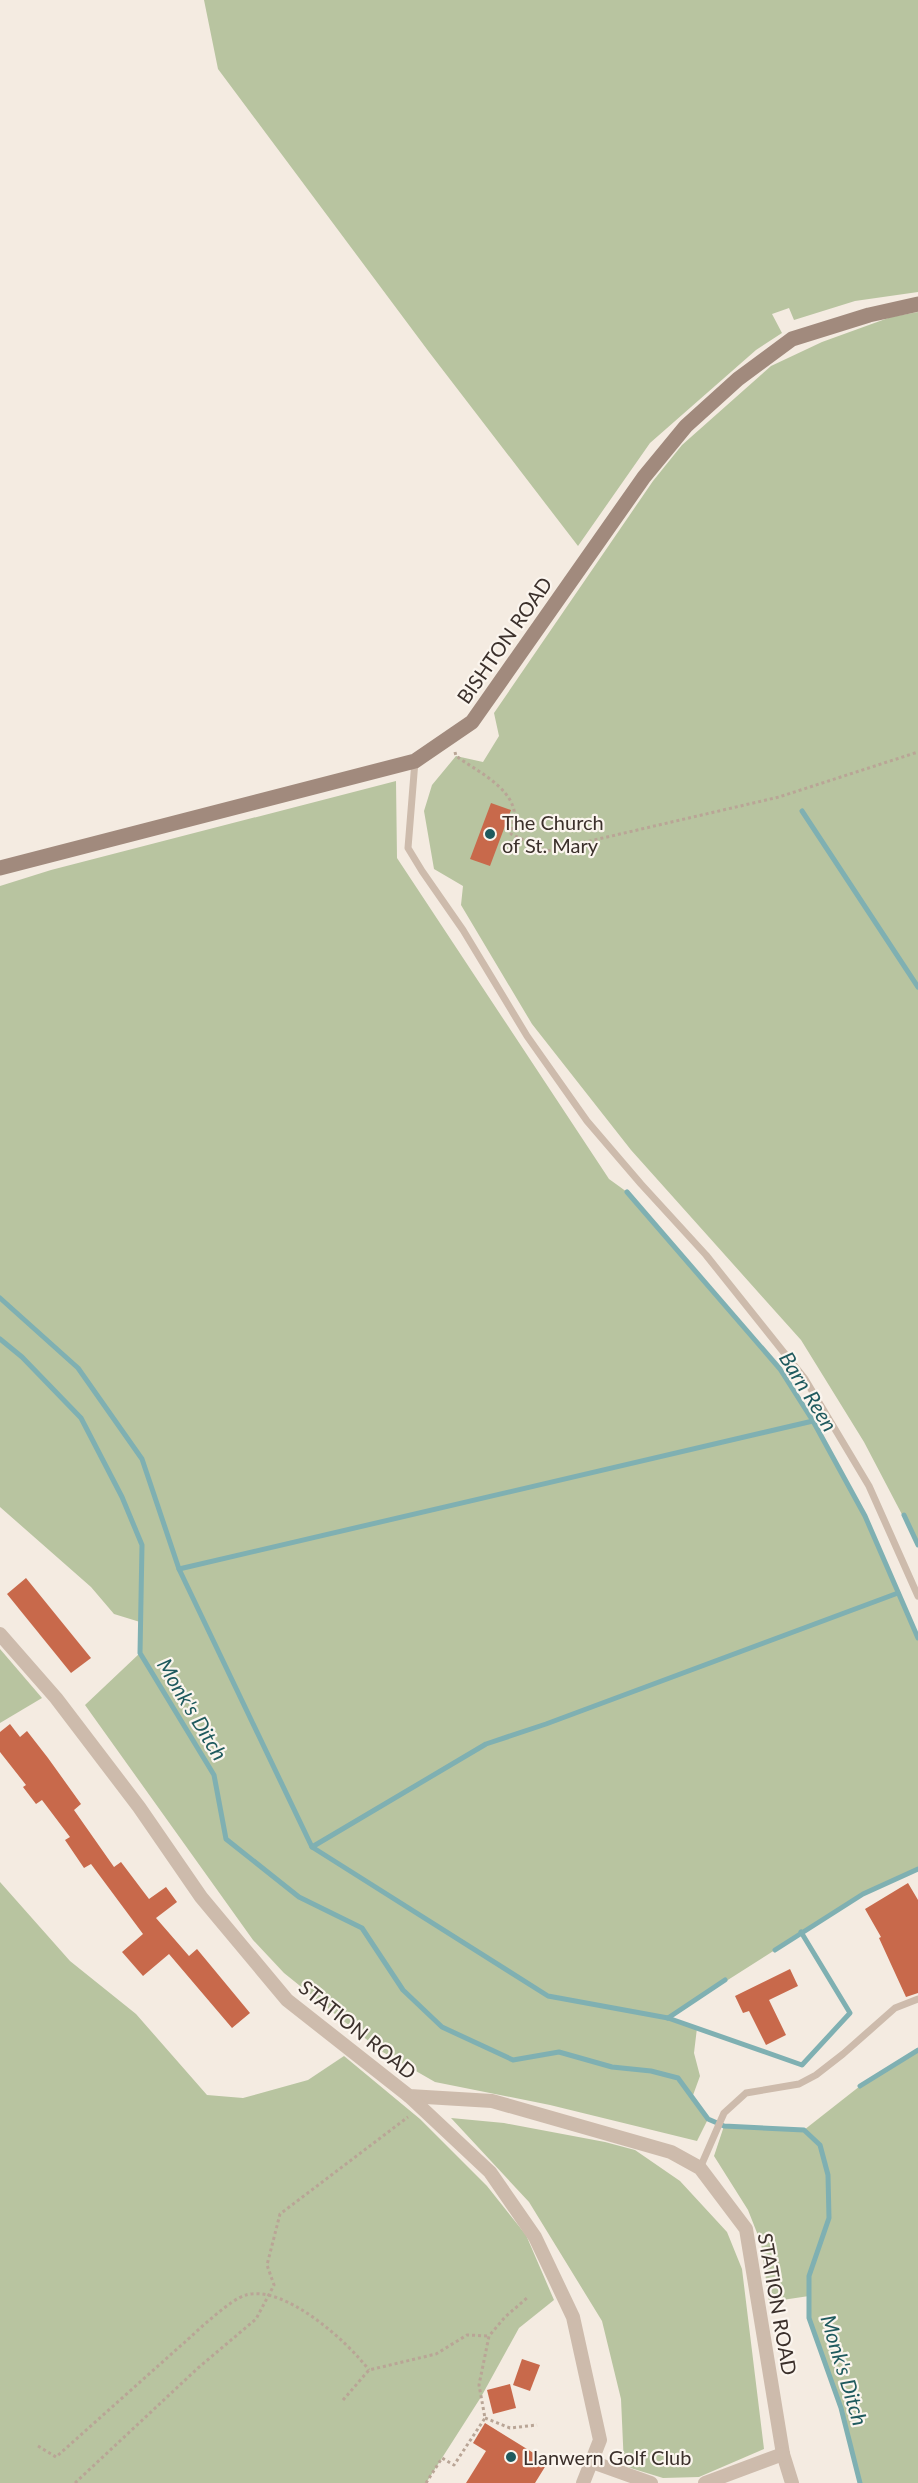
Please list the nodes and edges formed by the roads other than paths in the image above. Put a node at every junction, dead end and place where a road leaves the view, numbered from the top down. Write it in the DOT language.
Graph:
graph roads {
  1 [pos="918,304"];
  2 [pos="415,761"];
  3 [pos="0,868"];
  4 [pos="918,1596"];
  5 [pos="0,1634"];
  6 [pos="918,1999"];
  7 [pos="409,2096"];
  8 [pos="700,2168"];
  9 [pos="783,2454"];
  10 [pos="592,2462"];
  11 [pos="583,2483"];
  12 [pos="651,2483"];
  13 [pos="705,2483"];
  14 [pos="792,2483"];
  1 -- 2 [label="street, BISHTON ROAD"];
  2 -- 3 [label="street, BISHTON ROAD"];
  2 -- 4 [label="lane"];
  5 -- 7 [label="street, STATION ROAD"];
  6 -- 8 [label="lane"];
  7 -- 8 [label="street, STATION ROAD"];
  7 -- 10 [label="street"];
  8 -- 9 [label="street, STATION ROAD"];
  9 -- 13 [label="street"];
  9 -- 14 [label="street, STATION ROAD"];
  10 -- 11 [label="street"];
  10 -- 12 [label="street"];
}
